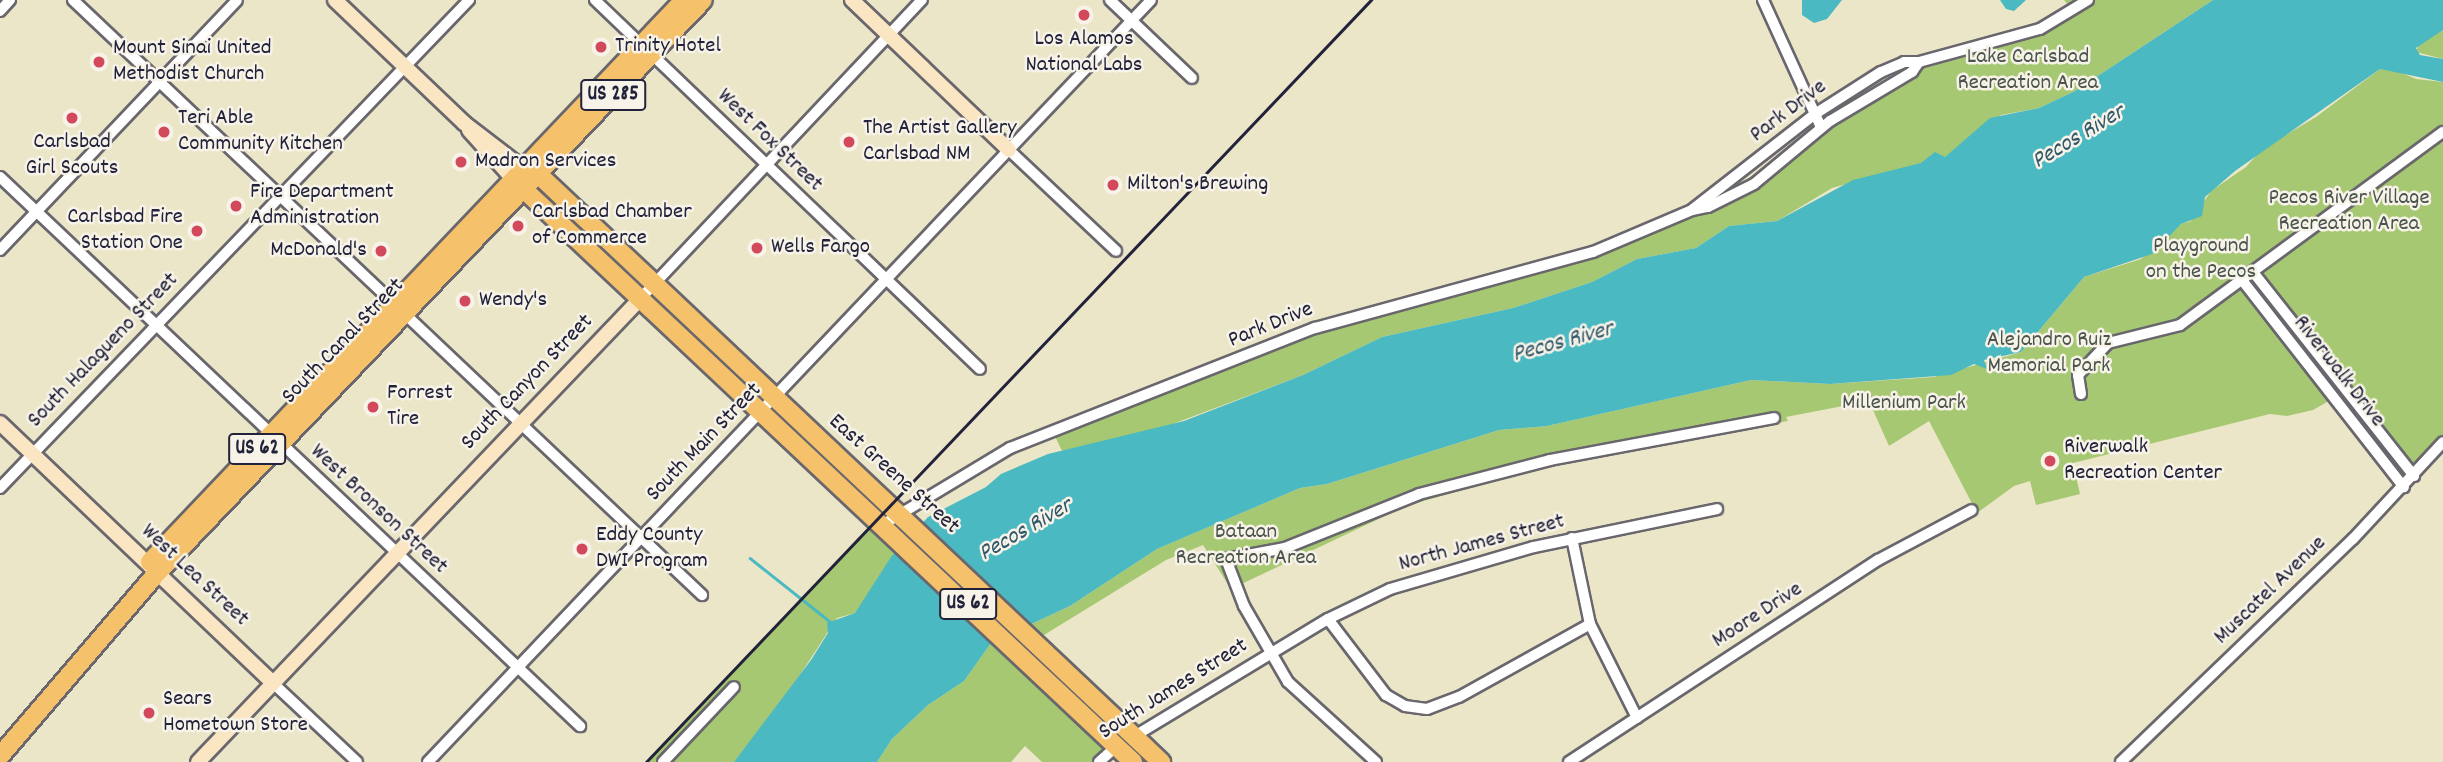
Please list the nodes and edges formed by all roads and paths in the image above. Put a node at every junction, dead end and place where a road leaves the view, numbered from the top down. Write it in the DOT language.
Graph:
graph roads {
  1 [pos="10,0"];
  2 [pos="73,0"];
  3 [pos="237,0"];
  4 [pos="335,0"];
  5 [pos="469,0"];
  6 [pos="595,0"];
  7 [pos="684,0"];
  8 [pos="703,0"];
  9 [pos="852,0"];
  10 [pos="922,0"];
  11 [pos="1110,0"];
  12 [pos="1151,0"];
  13 [pos="1763,0"];
  14 [pos="2088,0"];
  15 [pos="0,11"];
  16 [pos="1132,21"];
  17 [pos="889,35"];
  18 [pos="647,50"];
  19 [pos="1919,62"];
  20 [pos="404,66"];
  21 [pos="1192,78"];
  22 [pos="159,82"];
  23 [pos="1815,114"];
  24 [pos="1821,128"];
  25 [pos="2443,132"];
  26 [pos="1009,150"];
  27 [pos="766,166"];
  28 [pos="0,177"];
  29 [pos="525,178"];
  30 [pos="279,196"];
  31 [pos="1692,210"];
  32 [pos="36,212"];
  33 [pos="0,250"];
  34 [pos="1116,251"];
  35 [pos="2253,272"];
  36 [pos="886,279"];
  37 [pos="2242,280"];
  38 [pos="653,285"];
  39 [pos="640,299"];
  40 [pos="399,310"];
  41 [pos="156,324"];
  42 [pos="980,369"];
  43 [pos="2342,385"];
  44 [pos="2330,393"];
  45 [pos="2081,394"];
  46 [pos="773,399"];
  47 [pos="760,413"];
  48 [pos="1774,418"];
  49 [pos="0,423"];
  50 [pos="521,424"];
  51 [pos="276,439"];
  52 [pos="2443,442"];
  53 [pos="32,454"];
  54 [pos="2414,476"];
  55 [pos="2404,487"];
  56 [pos="0,488"];
  57 [pos="1717,509"];
  58 [pos="1972,510"];
  59 [pos="905,518"];
  60 [pos="884,524"];
  61 [pos="641,537"];
  62 [pos="1573,538"];
  63 [pos="396,553"];
  64 [pos="152,568"];
  65 [pos="702,595"];
  66 [pos="1328,619"];
  67 [pos="1590,624"];
  68 [pos="1271,653"];
  69 [pos="1041,661"];
  70 [pos="517,667"];
  71 [pos="273,683"];
  72 [pos="734,687"];
  73 [pos="1637,718"];
  74 [pos="580,726"];
  75 [pos="0,737"];
  76 [pos="1134,737"];
  77 [pos="1116,745"];
  78 [pos="0,756"];
  79 [pos="198,762"];
  80 [pos="357,762"];
  81 [pos="428,762"];
  82 [pos="663,762"];
  83 [pos="1099,762"];
  84 [pos="1133,762"];
  85 [pos="1161,762"];
  86 [pos="1376,762"];
  87 [pos="1569,762"];
  88 [pos="2121,762"];
  1 -- 15 [label="street"];
  2 -- 22 [label="street"];
  3 -- 22 [label="street"];
  4 -- 20 [label="street"];
  5 -- 20 [label="street, South Halagueno Street"];
  6 -- 18 [label="street, West Fox Street"];
  7 -- 18 [label="highway, South Canal Street / US 285"];
  8 -- 18 [label="highway, South Canal Street / US 285"];
  9 -- 17 [label="street"];
  10 -- 17 [label="street, South Canyon Street"];
  11 -- 16 [label="street"];
  12 -- 16 [label="street, South Main Street"];
  13 -- 23 [label="street"];
  14 -- 19 [label="street, Park Drive"];
  16 -- 21 [label="street"];
  16 -- 26 [label="street, South Main Street"];
  17 -- 26 [label="street"];
  17 -- 27 [label="street, South Canyon Street"];
  18 -- 27 [label="street, West Fox Street"];
  18 -- 29 [label="highway, South Canal Street / US 285"];
  19 -- 23 [label="street, Park Drive"];
  19 -- 24 [label="street, Park Drive"];
  20 -- 29 [label="street"];
  20 -- 30 [label="street, South Halagueno Street"];
  22 -- 30 [label="street"];
  22 -- 32 [label="street"];
  23 -- 24 [label="street"];
  23 -- 31 [label="street, Park Drive"];
  24 -- 31 [label="street, Park Drive"];
  25 -- 35 [label="street"];
  26 -- 34 [label="street"];
  26 -- 36 [label="street, South Main Street"];
  27 -- 36 [label="street, West Fox Street"];
  27 -- 38 [label="street, South Canyon Street"];
  28 -- 32 [label="street, West Bronson Street"];
  29 -- 38 [label="highway, US 62"];
  29 -- 39 [label="highway, US 62"];
  29 -- 40 [label="highway, South Canal Street / US 62"];
  30 -- 40 [label="street"];
  30 -- 41 [label="street, South Halagueno Street"];
  31 -- 59 [label="street, Park Drive"];
  32 -- 33 [label="street"];
  32 -- 41 [label="street, West Bronson Street"];
  35 -- 37 [label="street"];
  35 -- 43 [label="street, Riverwalk Drive"];
  36 -- 42 [label="street, West Fox Street"];
  36 -- 46 [label="street, South Main Street"];
  37 -- 44 [label="street, Riverwalk Drive"];
  37 -- 45 [label="street"];
  38 -- 39 [label="street, South Canyon Street"];
  38 -- 46 [label="highway, US 62"];
  39 -- 47 [label="highway, US 62"];
  39 -- 50 [label="street, South Canyon Street"];
  40 -- 50 [label="street"];
  40 -- 51 [label="highway, South Canal Street / US 62"];
  41 -- 51 [label="street, West Bronson Street"];
  41 -- 53 [label="street, South Halagueno Street"];
  43 -- 44 [label="street"];
  43 -- 54 [label="street, Riverwalk Drive"];
  44 -- 55 [label="street, Riverwalk Drive"];
  46 -- 47 [label="street, South Main Street"];
  46 -- 59 [label="highway, East Greene Street / US 62"];
  47 -- 60 [label="highway, East Greene Street / US 62"];
  47 -- 61 [label="street, South Main Street"];
  48 -- 68 [label="street"];
  49 -- 53 [label="street, West Lea Street"];
  50 -- 61 [label="street"];
  50 -- 63 [label="street, South Canyon Street"];
  51 -- 63 [label="street, West Bronson Street"];
  51 -- 64 [label="highway, South Canal Street / US 62"];
  52 -- 54 [label="street, Muscatel Avenue"];
  53 -- 56 [label="street, South Halagueno Street"];
  53 -- 64 [label="street, West Lea Street"];
  54 -- 55 [label="street, Muscatel Avenue"];
  55 -- 88 [label="street, Muscatel Avenue"];
  57 -- 62 [label="street, North James Street"];
  58 -- 73 [label="street, Moore Drive"];
  59 -- 60 [label="street, Park Drive"];
  59 -- 69 [label="highway, East Greene Street / US 62"];
  60 -- 69 [label="highway, East Greene Street / US 62"];
  61 -- 65 [label="street"];
  61 -- 70 [label="street, South Main Street"];
  62 -- 66 [label="street, North James Street"];
  62 -- 67 [label="street"];
  63 -- 70 [label="street, West Bronson Street"];
  63 -- 71 [label="street, South Canyon Street"];
  64 -- 71 [label="street, West Lea Street"];
  64 -- 75 [label="highway, South Canal Street / US 62"];
  64 -- 78 [label="highway, South Canal Street / US 62"];
  66 -- 67 [label="street"];
  66 -- 68 [label="street, North James Street"];
  67 -- 73 [label="street"];
  68 -- 76 [label="street, South James Street"];
  68 -- 86 [label="street"];
  69 -- 76 [label="highway, East Greene Street / US 62"];
  69 -- 77 [label="highway, East Greene Street / US 62"];
  70 -- 74 [label="street, West Bronson Street"];
  70 -- 81 [label="street, South Main Street"];
  71 -- 79 [label="street, South Canyon Street"];
  71 -- 80 [label="street, West Lea Street"];
  72 -- 82 [label="street"];
  73 -- 87 [label="street, Moore Drive"];
  76 -- 77 [label="street, South James Street"];
  76 -- 85 [label="highway, East Greene Street / US 62"];
  77 -- 83 [label="street, South James Street"];
  77 -- 84 [label="highway, East Greene Street / US 62"];
}
